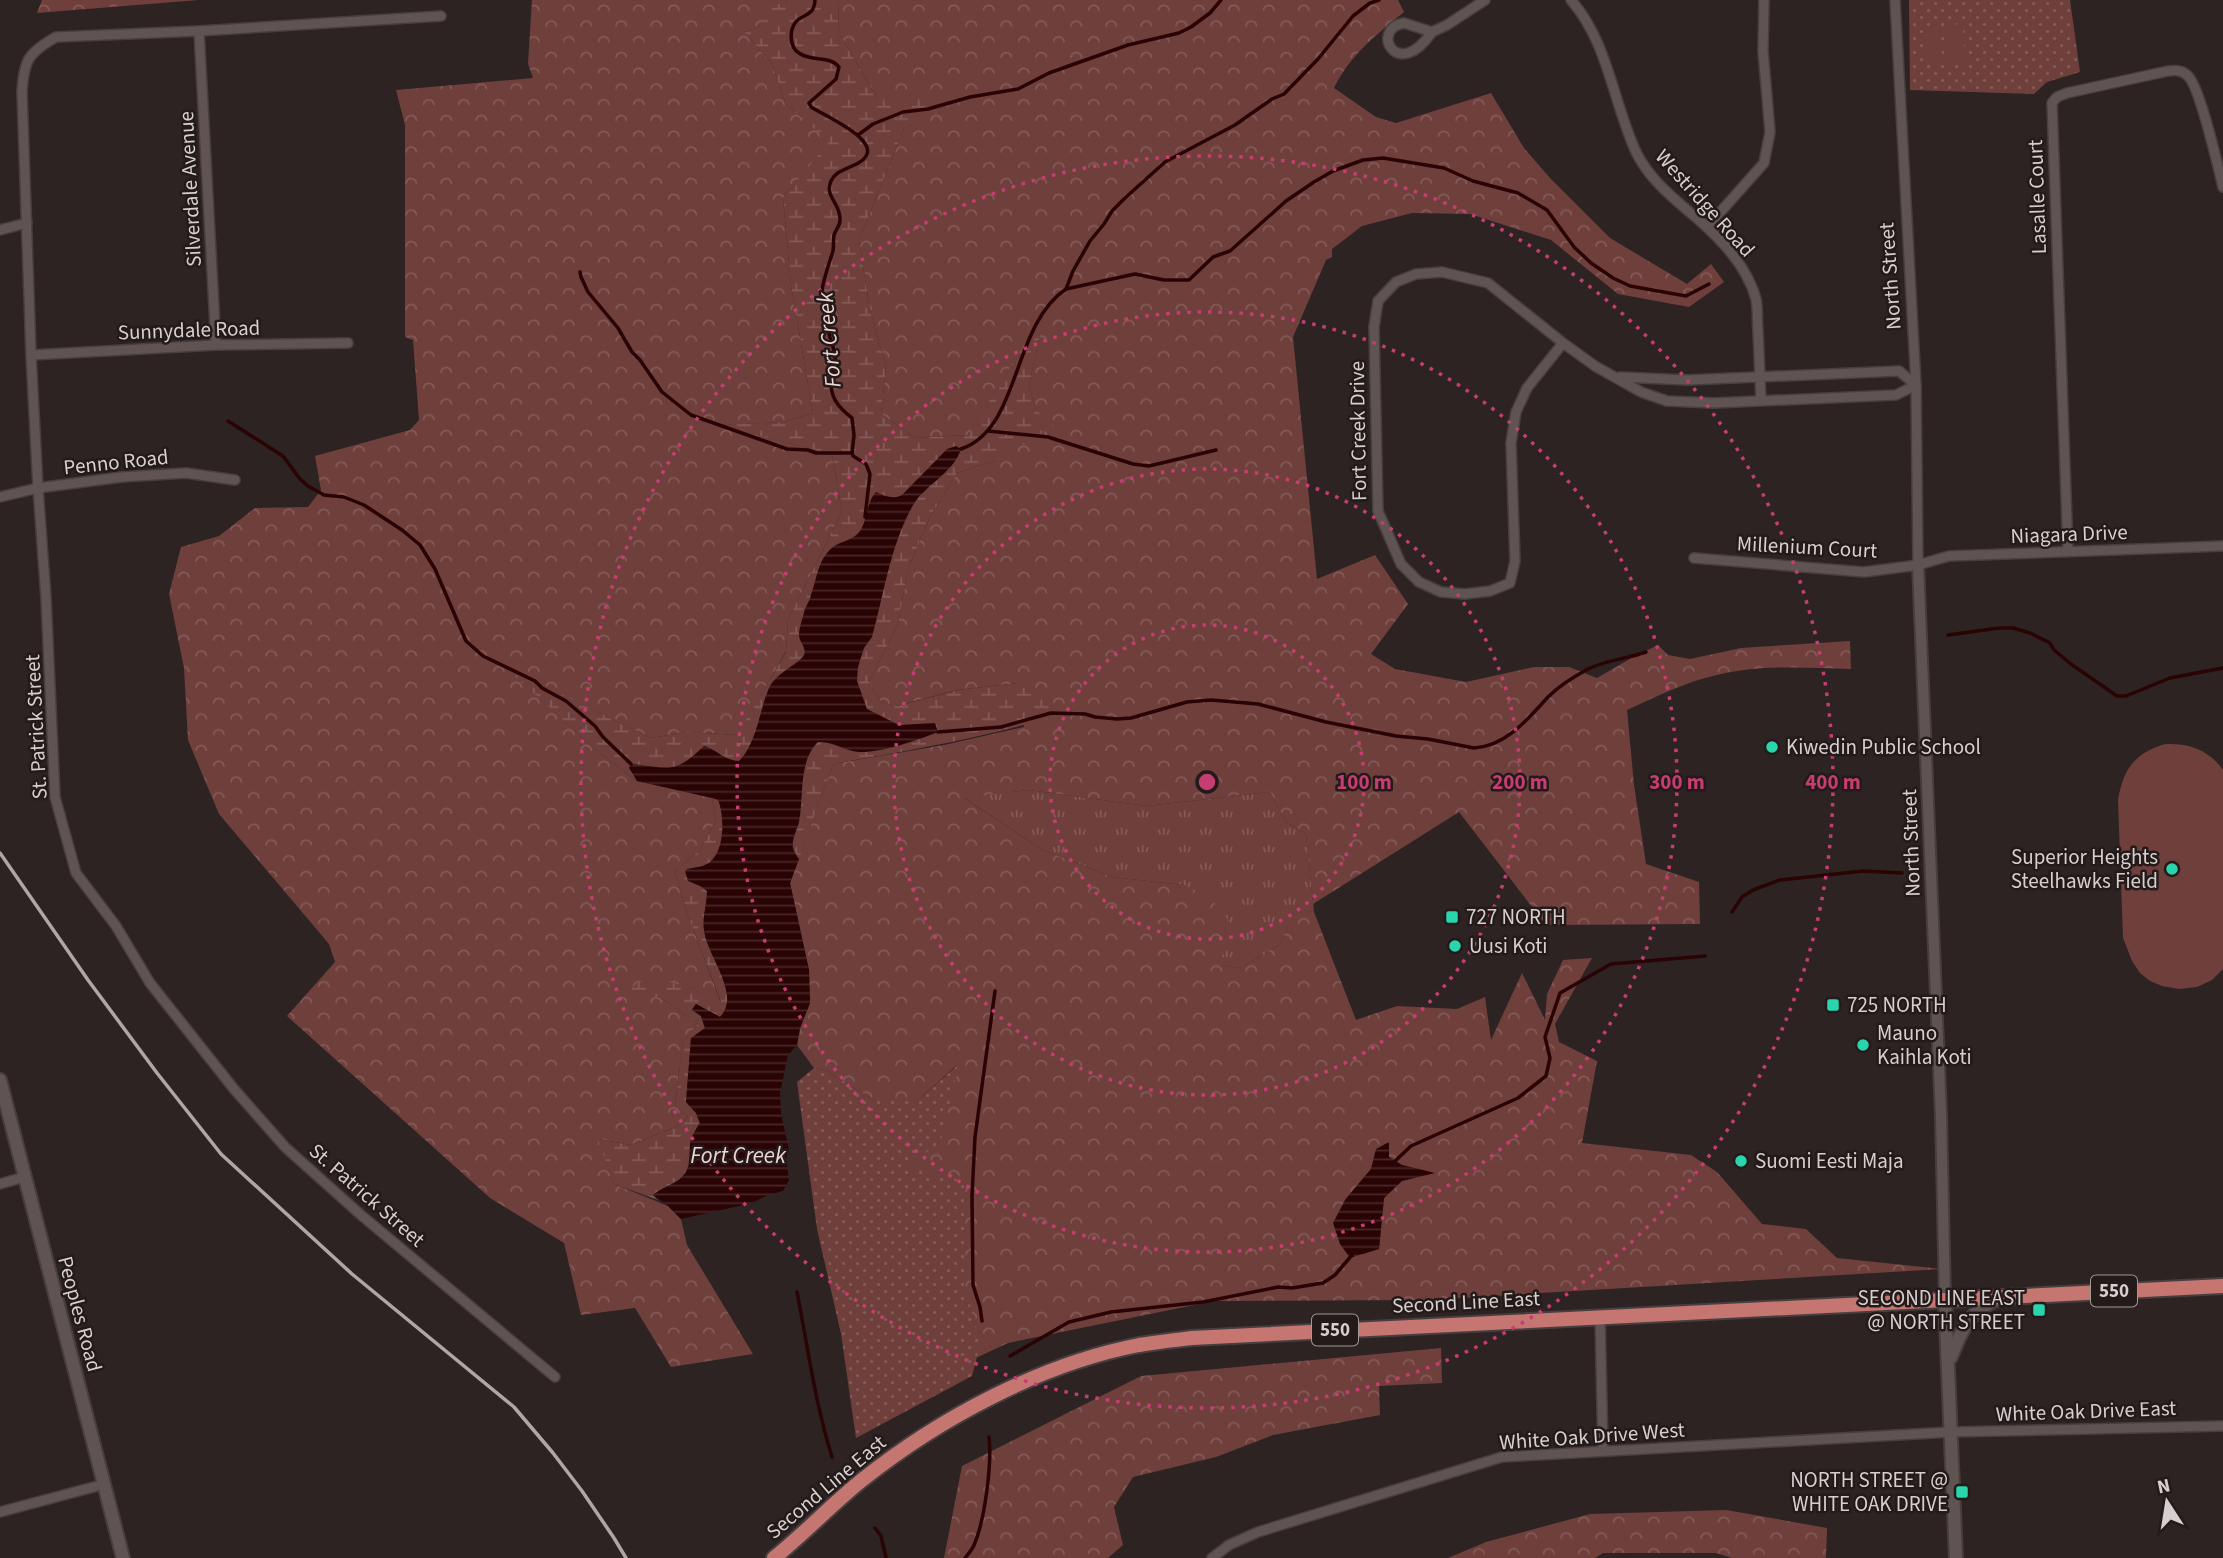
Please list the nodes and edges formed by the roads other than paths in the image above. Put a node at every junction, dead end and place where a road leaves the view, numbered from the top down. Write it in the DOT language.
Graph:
graph roads {
  1 [pos="1485,0"];
  2 [pos="1571,0"];
  3 [pos="1765,0"];
  4 [pos="1895,0"];
  5 [pos="441,16"];
  6 [pos="199,31"];
  7 [pos="1432,32"];
  8 [pos="2223,187"];
  9 [pos="27,223"];
  10 [pos="1707,227"];
  11 [pos="0,230"];
  12 [pos="348,343"];
  13 [pos="1563,343"];
  14 [pos="216,345"];
  15 [pos="31,355"];
  16 [pos="1615,376"];
  17 [pos="1760,377"];
  18 [pos="1916,385"];
  19 [pos="1761,401"];
  20 [pos="235,480"];
  21 [pos="38,488"];
  22 [pos="0,497"];
  23 [pos="2223,546"];
  24 [pos="2068,551"];
  25 [pos="1695,558"];
  26 [pos="1918,565"];
  27 [pos="0,1080"];
  28 [pos="24,1177"];
  29 [pos="0,1184"];
  30 [pos="2223,1286"];
  31 [pos="2005,1296"];
  32 [pos="1945,1299"];
  33 [pos="1600,1316"];
  34 [pos="1948,1363"];
  35 [pos="555,1377"];
  36 [pos="2223,1426"];
  37 [pos="1951,1432"];
  38 [pos="1603,1450"];
  39 [pos="105,1484"];
  40 [pos="0,1512"];
  41 [pos="780,1555"];
  42 [pos="124,1558"];
  43 [pos="1212,1558"];
  44 [pos="1956,1558"];
  1 -- 7 [label="street"];
  2 -- 10 [label="street, Westridge Road"];
  3 -- 10 [label="street"];
  4 -- 18 [label="street, North Street"];
  5 -- 6 [label="street"];
  6 -- 9 [label="street, St. Patrick Street"];
  6 -- 14 [label="street, Silverdale Avenue"];
  7 -- 7 [label="street"];
  8 -- 24 [label="street, Lasalle Court"];
  9 -- 11 [label="street"];
  9 -- 15 [label="street, St. Patrick Street"];
  10 -- 17 [label="street, Westridge Road"];
  12 -- 14 [label="street, Sunnydale Road"];
  13 -- 13 [label="street, Fort Creek Drive"];
  13 -- 16 [label="street, Fort Creek Drive"];
  14 -- 15 [label="street, Sunnydale Road"];
  15 -- 21 [label="street, St. Patrick Street"];
  16 -- 17 [label="street, Fort Creek Drive"];
  16 -- 19 [label="street, Fort Creek Drive"];
  17 -- 18 [label="street, Fort Creek Drive"];
  17 -- 19 [label="street, Westridge Road"];
  18 -- 19 [label="street, Fort Creek Drive"];
  18 -- 26 [label="street, North Street"];
  20 -- 21 [label="street, Penno Road"];
  21 -- 22 [label="street, Penno Road"];
  21 -- 35 [label="street, St. Patrick Street"];
  23 -- 24 [label="street, Niagara Drive"];
  24 -- 26 [label="street, Niagara Drive"];
  25 -- 26 [label="street, Millenium Court"];
  26 -- 32 [label="street, North Street"];
  27 -- 28 [label="main road, Peoples Road"];
  28 -- 29 [label="street"];
  28 -- 39 [label="main road, Peoples Road"];
  30 -- 31 [label="highway, Second Line East / 550"];
  31 -- 32 [label="highway, Second Line East / 550"];
  31 -- 34 [label="main road"];
  32 -- 33 [label="highway, Second Line East / 550"];
  32 -- 34 [label="main road, North Street"];
  33 -- 38 [label="street"];
  33 -- 41 [label="highway, Second Line East / 550"];
  34 -- 37 [label="main road, North Street"];
  36 -- 37 [label="street, White Oak Drive East"];
  37 -- 38 [label="street, White Oak Drive West"];
  37 -- 44 [label="main road, North Street"];
  38 -- 43 [label="street, White Oak Drive West"];
  39 -- 40 [label="street"];
  39 -- 42 [label="main road, Peoples Road"];
}
